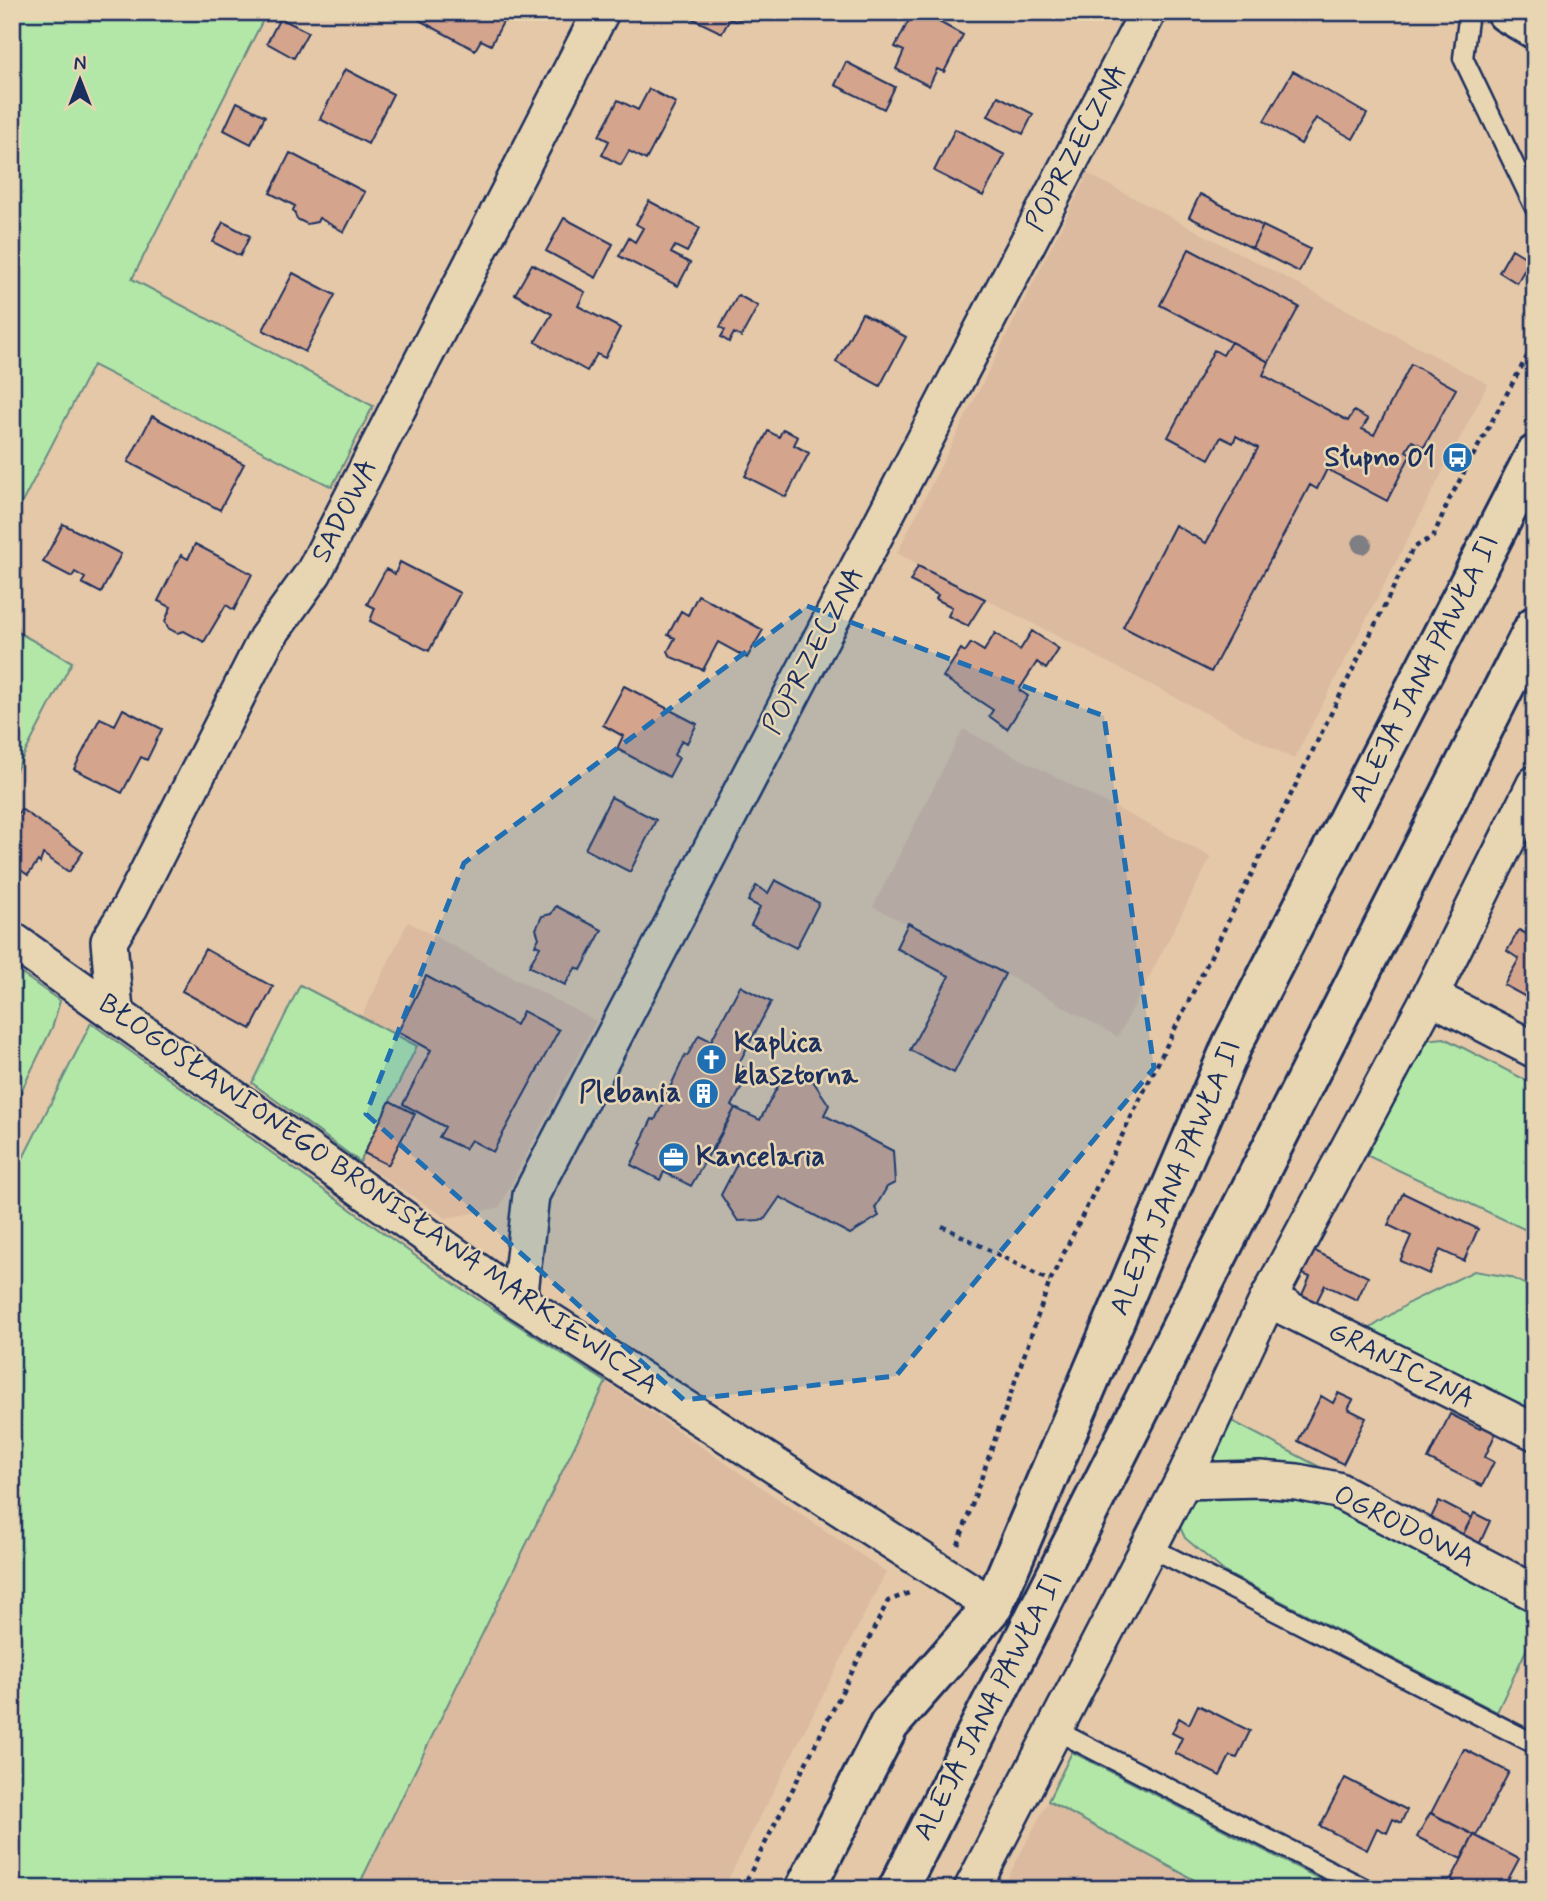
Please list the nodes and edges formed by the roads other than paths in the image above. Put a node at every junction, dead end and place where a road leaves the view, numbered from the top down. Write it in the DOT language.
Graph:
graph roads {
  1 [pos="601,12"];
  2 [pos="1147,12"];
  3 [pos="1469,12"];
  4 [pos="1506,12"];
  5 [pos="1535,29"];
  6 [pos="1535,208"];
  7 [pos="1535,455"];
  8 [pos="1535,626"];
  9 [pos="1535,784"];
  10 [pos="12,940"];
  11 [pos="1430,996"];
  12 [pos="115,1011"];
  13 [pos="1535,1049"];
  14 [pos="1268,1299"];
  15 [pos="519,1301"];
  16 [pos="1535,1432"];
  17 [pos="1183,1481"];
  18 [pos="1148,1546"];
  19 [pos="1535,1593"];
  20 [pos="993,1606"];
  21 [pos="1055,1731"];
  22 [pos="1535,1744"];
  23 [pos="805,1889"];
  24 [pos="898,1889"];
  25 [pos="972,1889"];
  26 [pos="1366,1889"];
  1 -- 12 [label="street, SADOWA"];
  2 -- 15 [label="street, POPRZECZNA"];
  3 -- 6 [label="lane"];
  4 -- 5 [label="main road"];
  7 -- 20 [label="main road, ALEJA JANA PAWŁA II"];
  8 -- 24 [label="main road, ALEJA JANA PAWŁA II"];
  9 -- 11 [label="street"];
  10 -- 12 [label="street, BŁOGOSŁAWIONEGO BRONISŁAWA MARKIEWICZA"];
  11 -- 13 [label="street"];
  11 -- 14 [label="street"];
  12 -- 15 [label="street, BŁOGOSŁAWIONEGO BRONISŁAWA MARKIEWICZA"];
  14 -- 16 [label="street, GRANICZNA"];
  14 -- 17 [label="street"];
  15 -- 20 [label="street, BŁOGOSŁAWIONEGO BRONISŁAWA MARKIEWICZA"];
  17 -- 18 [label="street"];
  17 -- 19 [label="street, OGRODOWA"];
  18 -- 21 [label="street"];
  18 -- 22 [label="lane"];
  20 -- 23 [label="main road, ALEJA JANA PAWŁA II"];
  21 -- 25 [label="street"];
  21 -- 26 [label="lane"];
}
